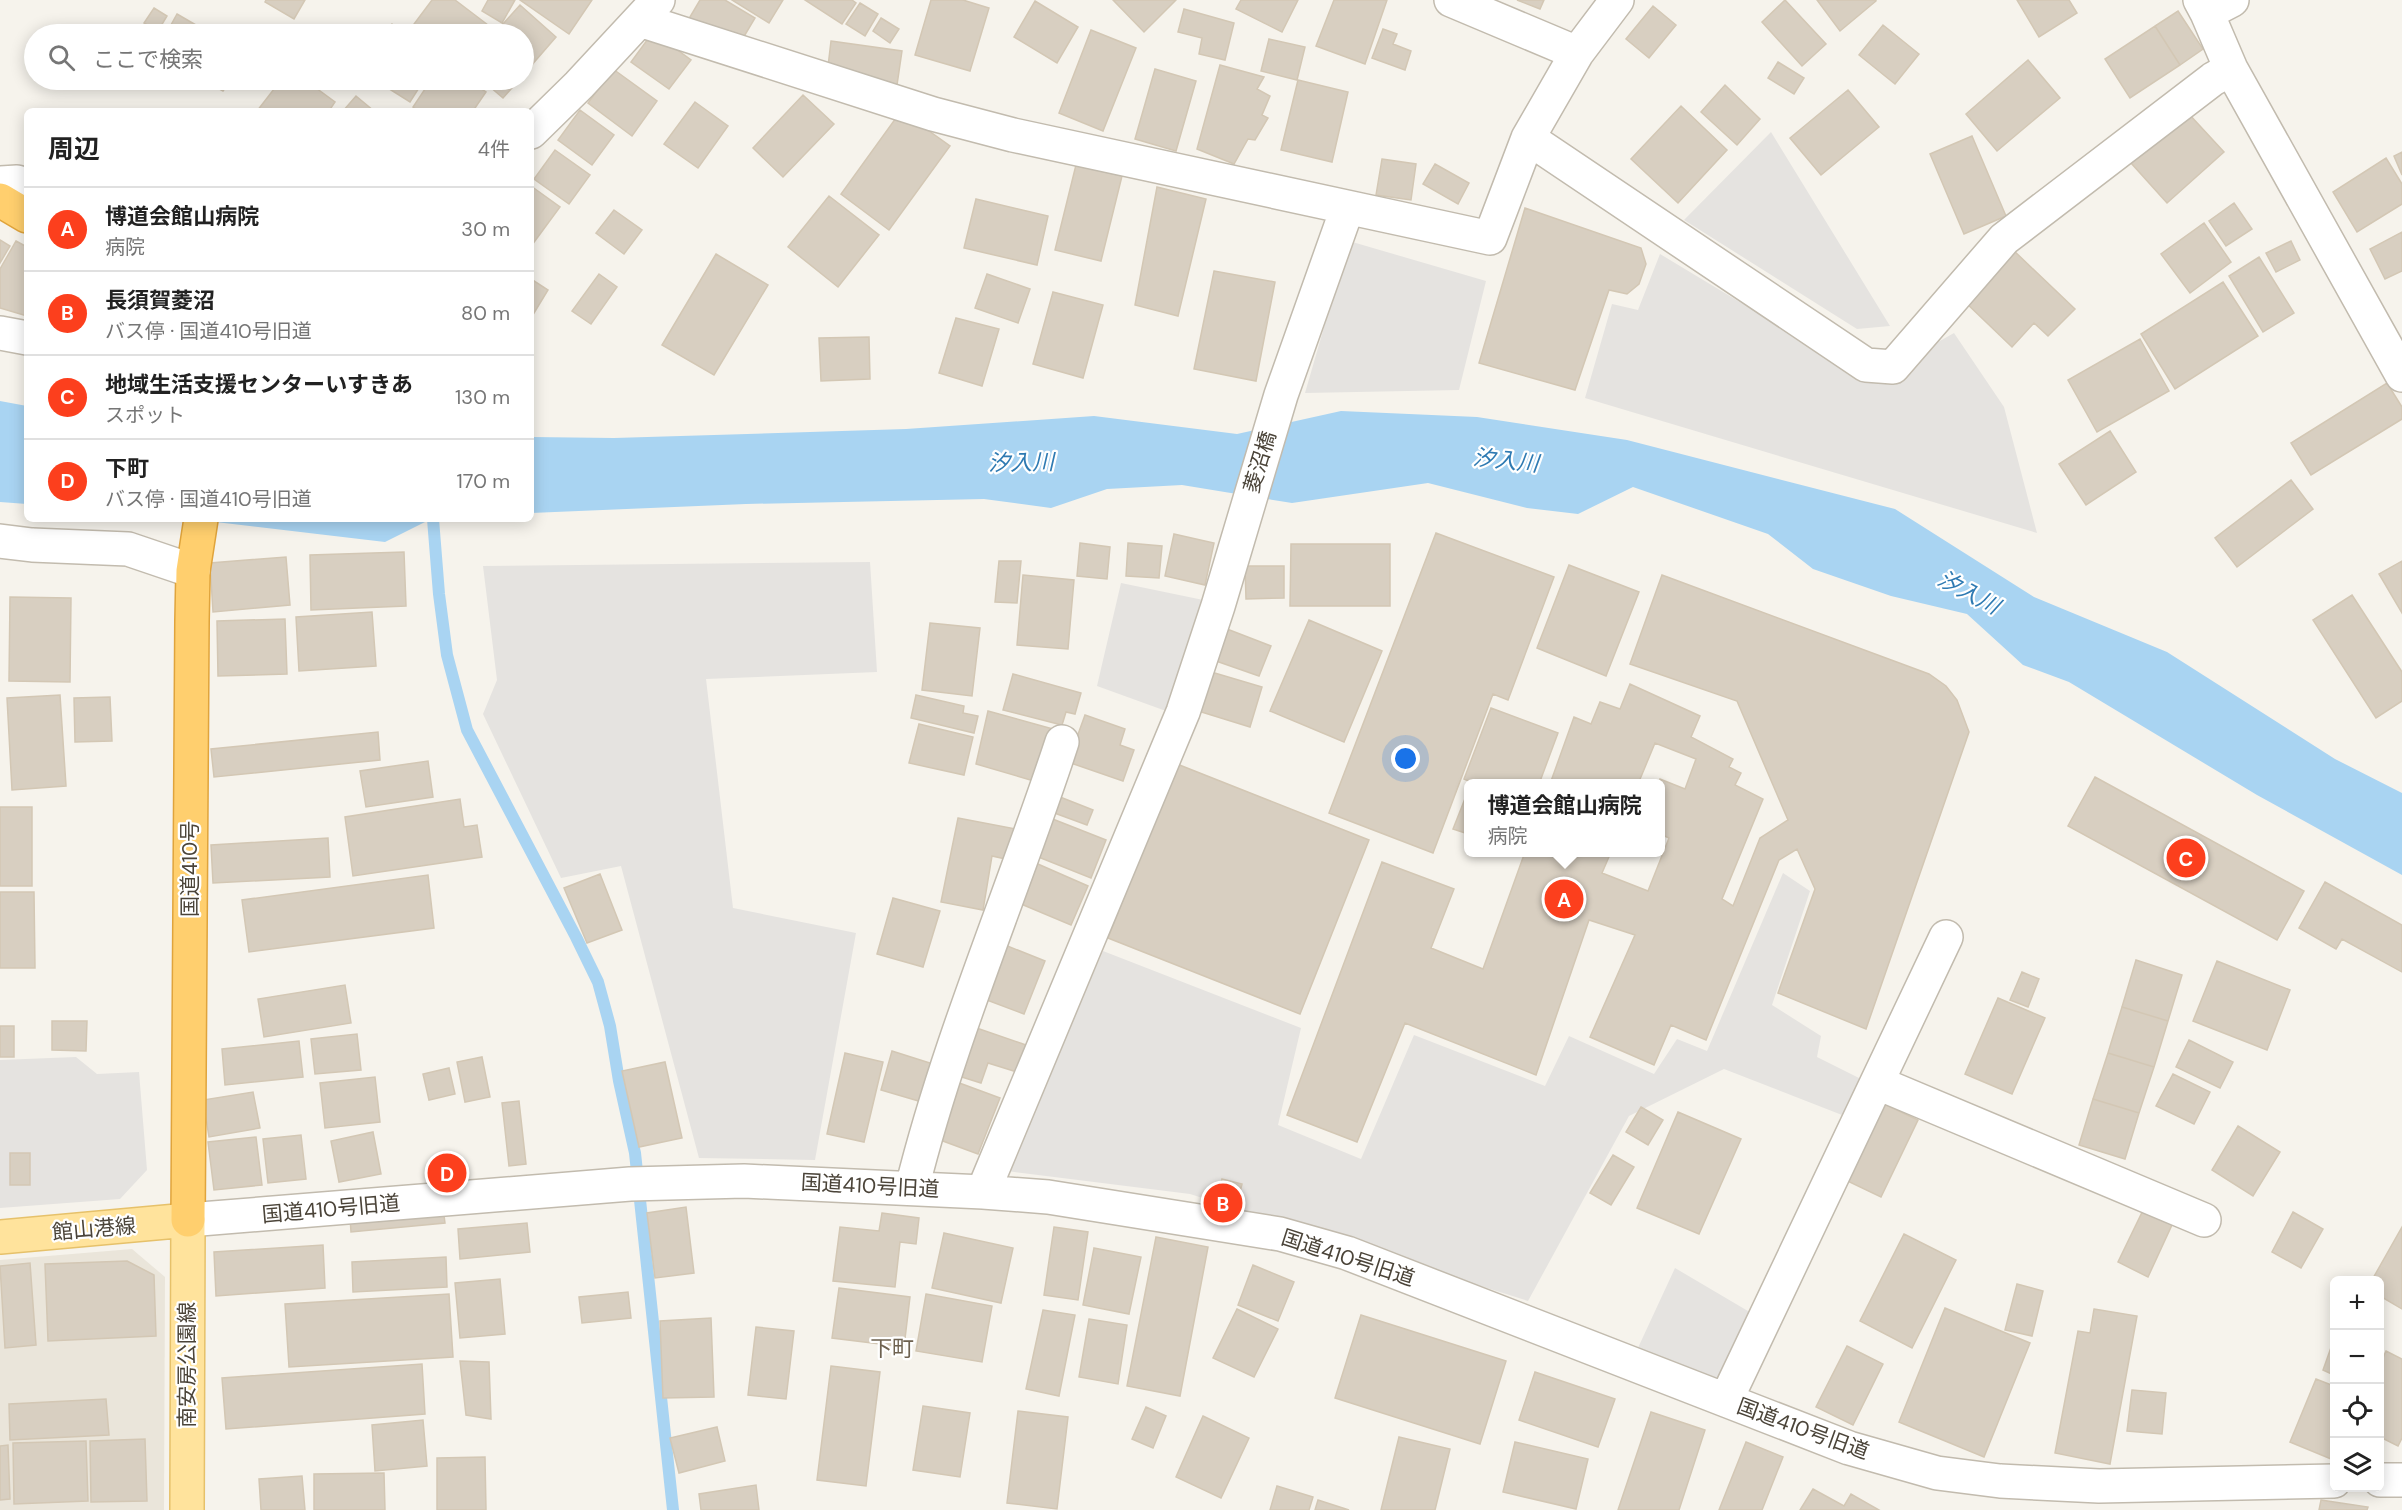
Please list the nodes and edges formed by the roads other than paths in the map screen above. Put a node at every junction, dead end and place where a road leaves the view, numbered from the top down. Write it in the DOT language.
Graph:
graph roads {
  1 [pos="1451,0"];
  2 [pos="1617,0"];
  3 [pos="2213,4"];
  4 [pos="649,10"];
  5 [pos="1577,54"];
  6 [pos="2230,69"];
  7 [pos="534,129"];
  8 [pos="1528,138"];
  9 [pos="0,183"];
  10 [pos="24,184"];
  11 [pos="0,200"];
  12 [pos="1347,209"];
  13 [pos="24,214"];
  14 [pos="0,333"];
  15 [pos="24,337"];
  16 [pos="2402,375"];
  17 [pos="200,524"];
  18 [pos="0,541"];
  19 [pos="193,571"];
  20 [pos="1062,742"];
  21 [pos="1946,937"];
  22 [pos="1878,1083"];
  23 [pos="912,1188"];
  24 [pos="983,1192"];
  25 [pos="188,1220"];
  26 [pos="2204,1220"];
  27 [pos="0,1237"];
  28 [pos="1726,1400"];
  29 [pos="2384,1480"];
  30 [pos="2402,1480"];
  31 [pos="2330,1481"];
  32 [pos="187,1510"];
  1 -- 5 [label="street"];
  2 -- 5 [label="street"];
  3 -- 6 [label="street"];
  4 -- 7 [label="street"];
  4 -- 12 [label="street"];
  5 -- 8 [label="street"];
  6 -- 8 [label="street"];
  6 -- 16 [label="street"];
  8 -- 12 [label="street"];
  9 -- 10 [label="street"];
  11 -- 13 [label="highway"];
  12 -- 24 [label="street, 菱沼橋"];
  14 -- 15 [label="street"];
  17 -- 19 [label="highway, 国道410号"];
  18 -- 19 [label="street"];
  19 -- 25 [label="highway, 国道410号"];
  20 -- 23 [label="street"];
  21 -- 22 [label="street"];
  22 -- 26 [label="street"];
  22 -- 28 [label="street"];
  23 -- 24 [label="street, 国道410号旧道"];
  23 -- 25 [label="street, 国道410号旧道"];
  24 -- 28 [label="street, 国道410号旧道"];
  25 -- 27 [label="main road, 館山港線"];
  25 -- 32 [label="main road, 南安房公園線"];
  28 -- 31 [label="street, 国道410号旧道"];
  29 -- 30 [label="street"];
}
